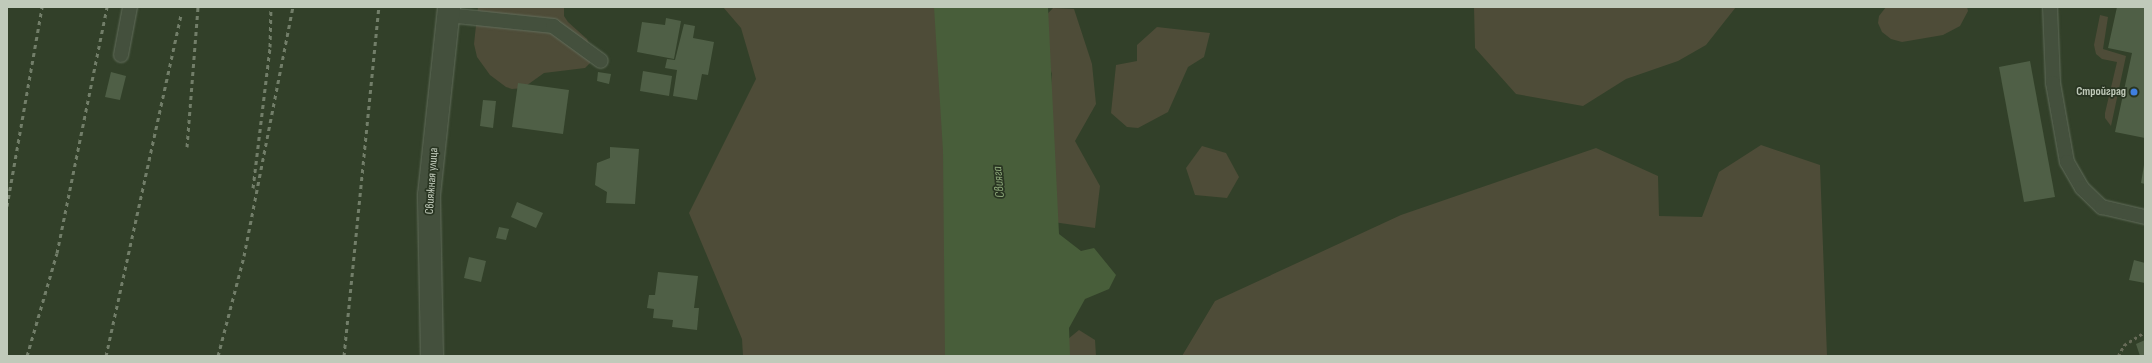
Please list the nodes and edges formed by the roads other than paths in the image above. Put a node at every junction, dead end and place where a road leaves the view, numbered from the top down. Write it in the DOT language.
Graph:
graph roads {
  1 [pos="130,7"];
  2 [pos="2050,7"];
  3 [pos="448,11"];
  4 [pos="121,55"];
  5 [pos="601,61"];
  6 [pos="2145,217"];
  7 [pos="432,356"];
  1 -- 4 [label="lane"];
  2 -- 6 [label="lane"];
  3 -- 5 [label="lane"];
  3 -- 7 [label="street, Свияжная улица"];
}
